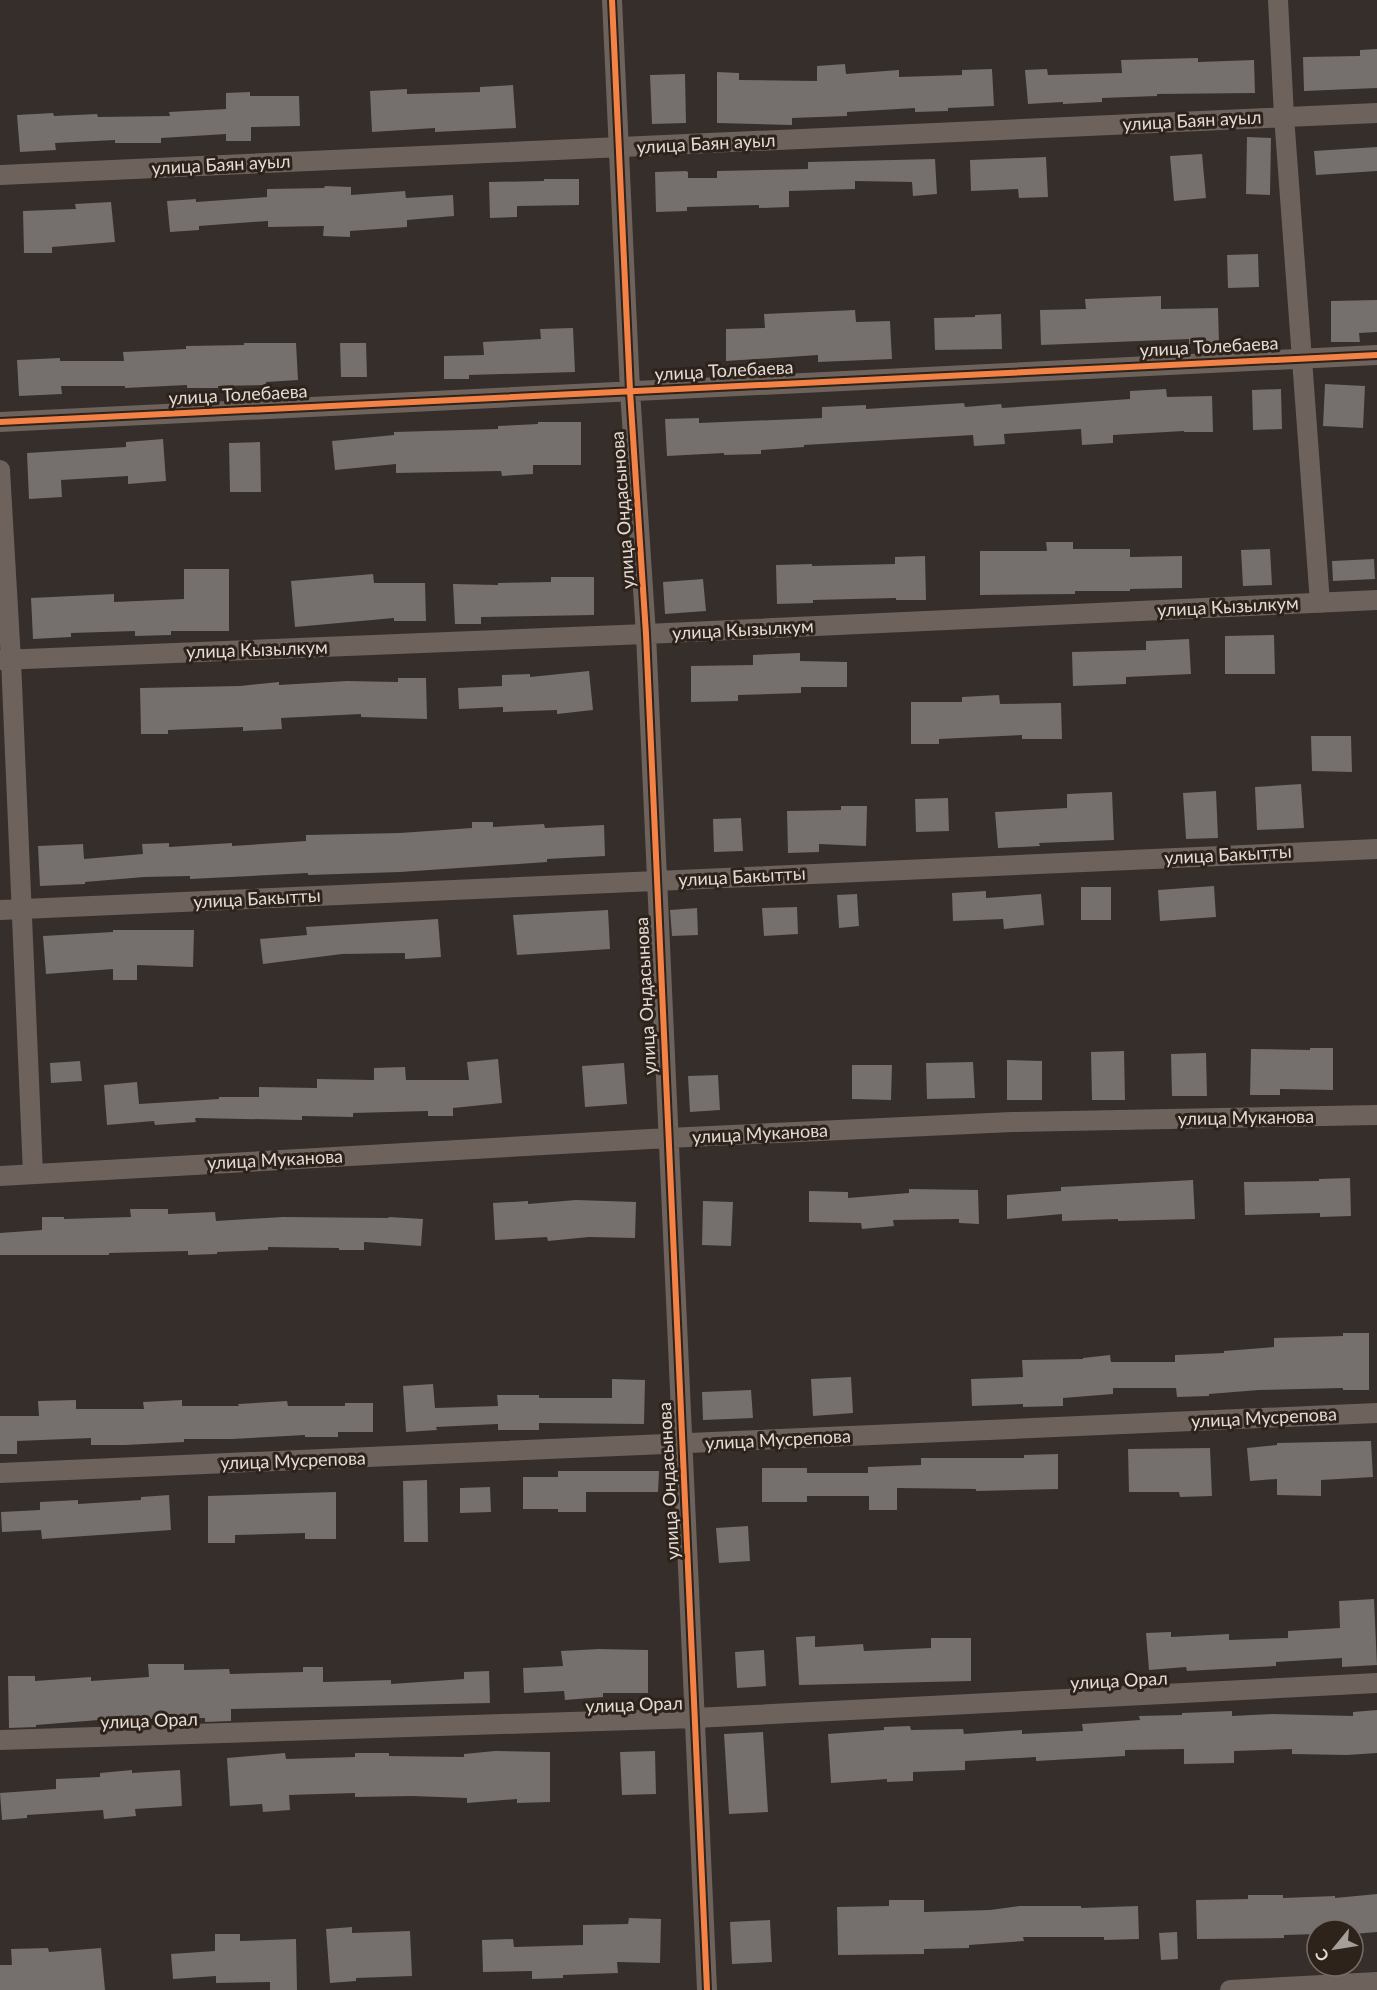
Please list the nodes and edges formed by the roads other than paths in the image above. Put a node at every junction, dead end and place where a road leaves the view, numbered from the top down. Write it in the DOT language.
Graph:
graph roads {
  1 [pos="612,0"];
  2 [pos="1278,0"];
  3 [pos="1377,113"];
  4 [pos="1284,116"];
  5 [pos="619,148"];
  6 [pos="0,175"];
  7 [pos="1377,355"];
  8 [pos="1302,358"];
  9 [pos="630,391"];
  10 [pos="0,422"];
  11 [pos="0,470"];
  12 [pos="1377,600"];
  13 [pos="1320,603"];
  14 [pos="646,634"];
  15 [pos="6,660"];
  16 [pos="1377,849"];
  17 [pos="656,881"];
  18 [pos="21,909"];
  19 [pos="0,910"];
  20 [pos="1377,1115"];
  21 [pos="668,1138"];
  22 [pos="33,1174"];
  23 [pos="0,1176"];
  24 [pos="1377,1413"];
  25 [pos="682,1444"];
  26 [pos="0,1473"];
  27 [pos="1377,1683"];
  28 [pos="695,1718"];
  29 [pos="0,1740"];
  30 [pos="1377,1982"];
  31 [pos="707,1990"];
  32 [pos="1230,1990"];
  1 -- 5 [label="street, улица Ондасынова"];
  2 -- 4 [label="street"];
  3 -- 4 [label="street, улица Баян ауыл"];
  4 -- 5 [label="street, улица Баян ауыл"];
  4 -- 8 [label="street"];
  5 -- 6 [label="street, улица Баян ауыл"];
  5 -- 9 [label="street, улица Ондасынова"];
  7 -- 8 [label="street, улица Толебаева"];
  8 -- 9 [label="street, улица Толебаева"];
  8 -- 13 [label="street"];
  9 -- 10 [label="street, улица Толебаева"];
  9 -- 14 [label="street, улица Ондасынова"];
  11 -- 15 [label="street"];
  12 -- 13 [label="street, улица Кызылкум"];
  13 -- 14 [label="street, улица Кызылкум"];
  14 -- 15 [label="street, улица Кызылкум"];
  14 -- 17 [label="street, улица Ондасынова"];
  15 -- 18 [label="street"];
  16 -- 17 [label="street, улица Бакытты"];
  17 -- 18 [label="street, улица Бакытты"];
  17 -- 21 [label="street, улица Ондасынова"];
  18 -- 19 [label="street, улица Бакытты"];
  18 -- 22 [label="street"];
  20 -- 21 [label="street, улица Муканова"];
  21 -- 22 [label="street, улица Муканова"];
  21 -- 25 [label="street, улица Ондасынова"];
  22 -- 23 [label="street, улица Муканова"];
  24 -- 25 [label="street, улица Мусрепова"];
  25 -- 26 [label="street, улица Мусрепова"];
  25 -- 28 [label="street, улица Ондасынова"];
  27 -- 28 [label="street, улица Орал"];
  28 -- 29 [label="street, улица Орал"];
  28 -- 31 [label="street, улица Ондасынова"];
  30 -- 32 [label="street"];
}
